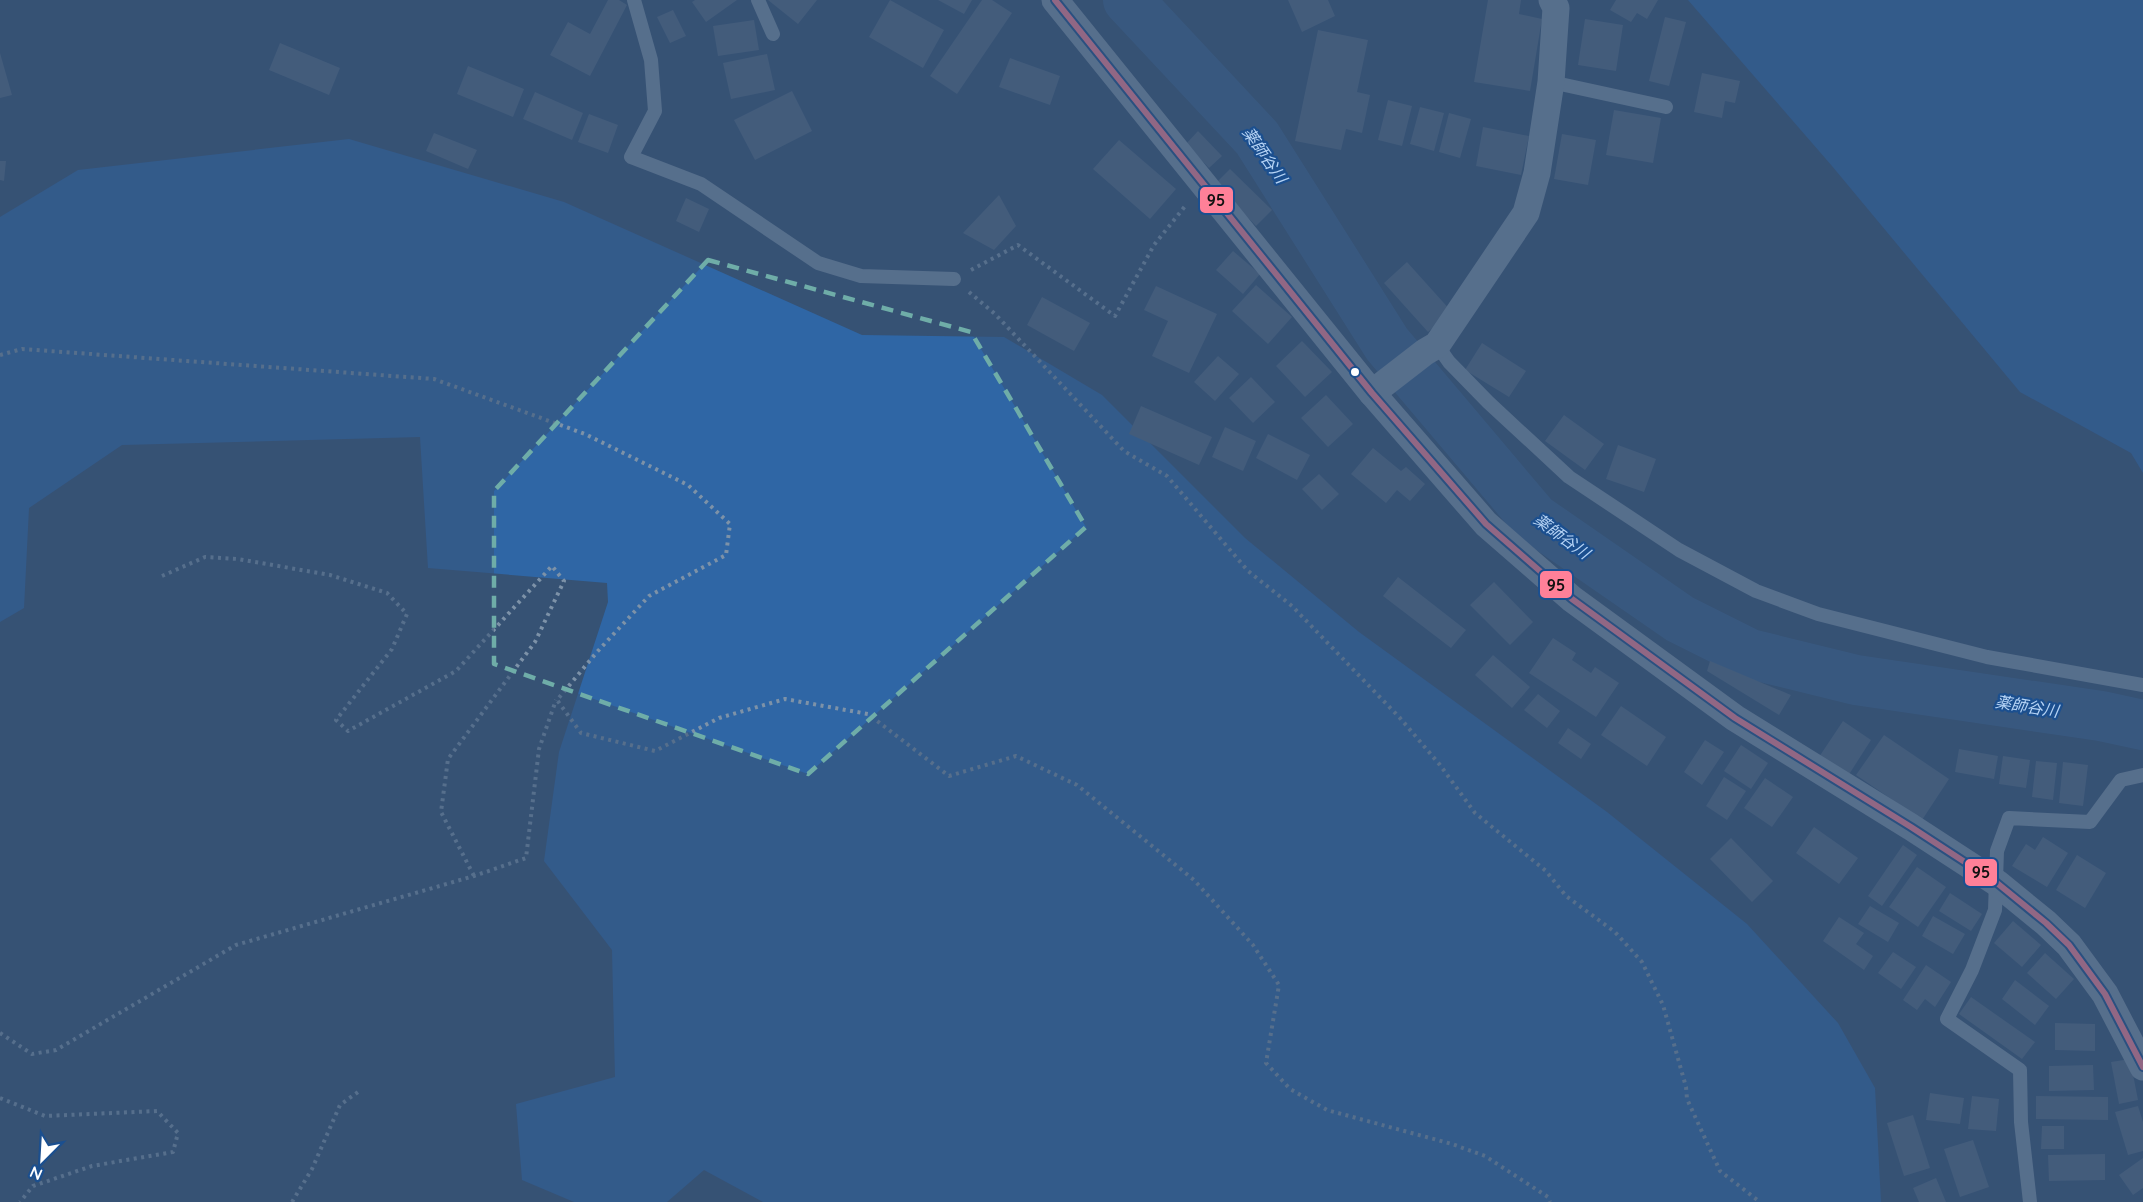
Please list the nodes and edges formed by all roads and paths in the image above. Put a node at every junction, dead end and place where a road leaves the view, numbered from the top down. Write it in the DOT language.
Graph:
graph roads {
  1 [pos="634,0"];
  2 [pos="758,0"];
  3 [pos="1055,0"];
  4 [pos="1552,0"];
  5 [pos="773,34"];
  6 [pos="1551,82"];
  7 [pos="1666,107"];
  8 [pos="1203,184"];
  9 [pos="954,279"];
  10 [pos="1431,348"];
  11 [pos="0,355"];
  12 [pos="1378,388"];
  13 [pos="162,576"];
  14 [pos="2143,685"];
  15 [pos="557,700"];
  16 [pos="2143,775"];
  17 [pos="474,876"];
  18 [pos="1997,883"];
  19 [pos="0,1034"];
  20 [pos="2143,1067"];
  21 [pos="358,1092"];
  22 [pos="0,1098"];
  23 [pos="21,1202"];
  24 [pos="292,1202"];
  25 [pos="1550,1202"];
  26 [pos="1760,1202"];
  27 [pos="2030,1202"];
  1 -- 9 [label="lane"];
  2 -- 5 [label="lane"];
  3 -- 8 [label="street"];
  4 -- 6 [label="street"];
  6 -- 7 [label="lane"];
  6 -- 10 [label="street"];
  8 -- 9 [label="path"];
  8 -- 12 [label="street"];
  9 -- 26 [label="path"];
  10 -- 12 [label="street"];
  10 -- 14 [label="lane"];
  11 -- 15 [label="path"];
  12 -- 18 [label="street"];
  13 -- 17 [label="path"];
  15 -- 17 [label="path"];
  15 -- 25 [label="path"];
  16 -- 18 [label="lane"];
  17 -- 19 [label="path"];
  18 -- 20 [label="street"];
  18 -- 27 [label="lane"];
  21 -- 24 [label="path"];
  22 -- 23 [label="path"];
}
